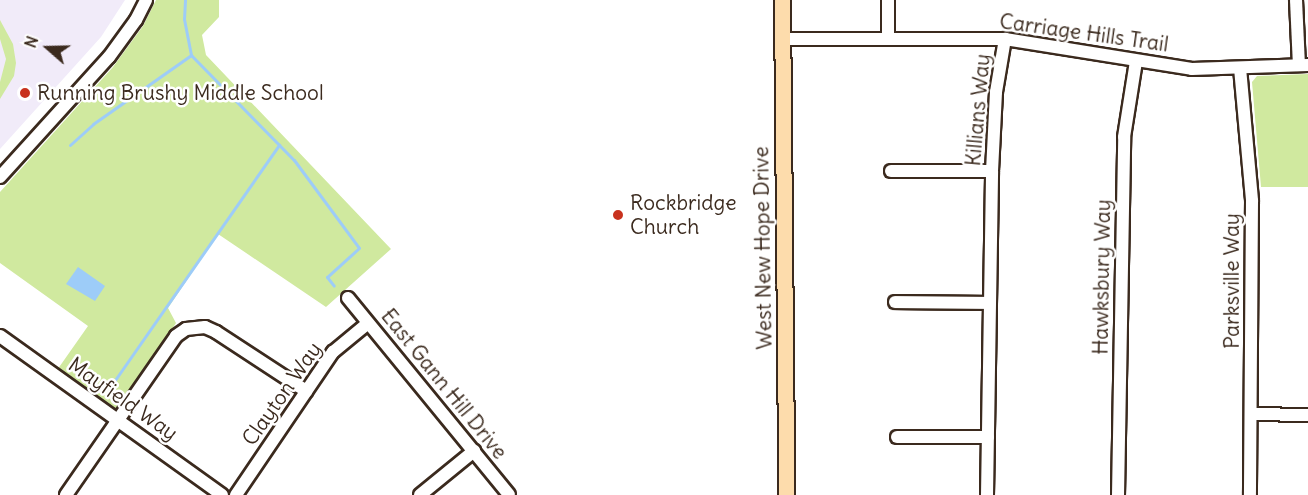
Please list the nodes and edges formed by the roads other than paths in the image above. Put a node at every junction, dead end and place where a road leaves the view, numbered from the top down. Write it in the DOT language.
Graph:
graph roads {
  1 [pos="146,0"];
  2 [pos="782,0"];
  3 [pos="888,0"];
  4 [pos="1296,0"];
  5 [pos="888,38"];
  6 [pos="782,39"];
  7 [pos="1005,39"];
  8 [pos="1136,61"];
  9 [pos="1304,65"];
  10 [pos="1240,68"];
  11 [pos="891,171"];
  12 [pos="0,177"];
  13 [pos="991,179"];
  14 [pos="348,298"];
  15 [pos="895,302"];
  16 [pos="989,311"];
  17 [pos="368,323"];
  18 [pos="0,336"];
  19 [pos="306,391"];
  20 [pos="1251,414"];
  21 [pos="1308,415"];
  22 [pos="117,419"];
  23 [pos="897,437"];
  24 [pos="987,445"];
  25 [pos="474,451"];
  26 [pos="66,495"];
  27 [pos="222,495"];
  28 [pos="236,495"];
  29 [pos="420,495"];
  30 [pos="509,495"];
  31 [pos="786,495"];
  32 [pos="987,495"];
  33 [pos="1118,495"];
  34 [pos="1250,495"];
  1 -- 12 [label="street"];
  2 -- 6 [label="main road, West New Hope Drive"];
  3 -- 5 [label="street"];
  4 -- 9 [label="street"];
  5 -- 6 [label="street, Carriage Hills Trail"];
  5 -- 7 [label="street, Carriage Hills Trail"];
  6 -- 31 [label="main road, West New Hope Drive"];
  7 -- 8 [label="street, Carriage Hills Trail"];
  7 -- 13 [label="street, Killians Way"];
  8 -- 10 [label="street, Carriage Hills Trail"];
  8 -- 33 [label="street, Hawksbury Way"];
  9 -- 10 [label="street, Carriage Hills Trail"];
  10 -- 20 [label="street, Parksville Way"];
  11 -- 13 [label="street"];
  13 -- 16 [label="street, Killians Way"];
  14 -- 17 [label="street, East Gann Hill Drive"];
  15 -- 16 [label="street"];
  16 -- 24 [label="street, Killians Way"];
  17 -- 19 [label="street, Clayton Way"];
  17 -- 25 [label="street, East Gann Hill Drive"];
  18 -- 22 [label="street, Mayfield Way"];
  19 -- 22 [label="street"];
  19 -- 28 [label="street, Clayton Way"];
  20 -- 21 [label="street"];
  20 -- 34 [label="street, Parksville Way"];
  22 -- 26 [label="street"];
  22 -- 27 [label="street, Mayfield Way"];
  23 -- 24 [label="street"];
  24 -- 32 [label="street, Killians Way"];
  25 -- 29 [label="street"];
  25 -- 30 [label="street, East Gann Hill Drive"];
}
